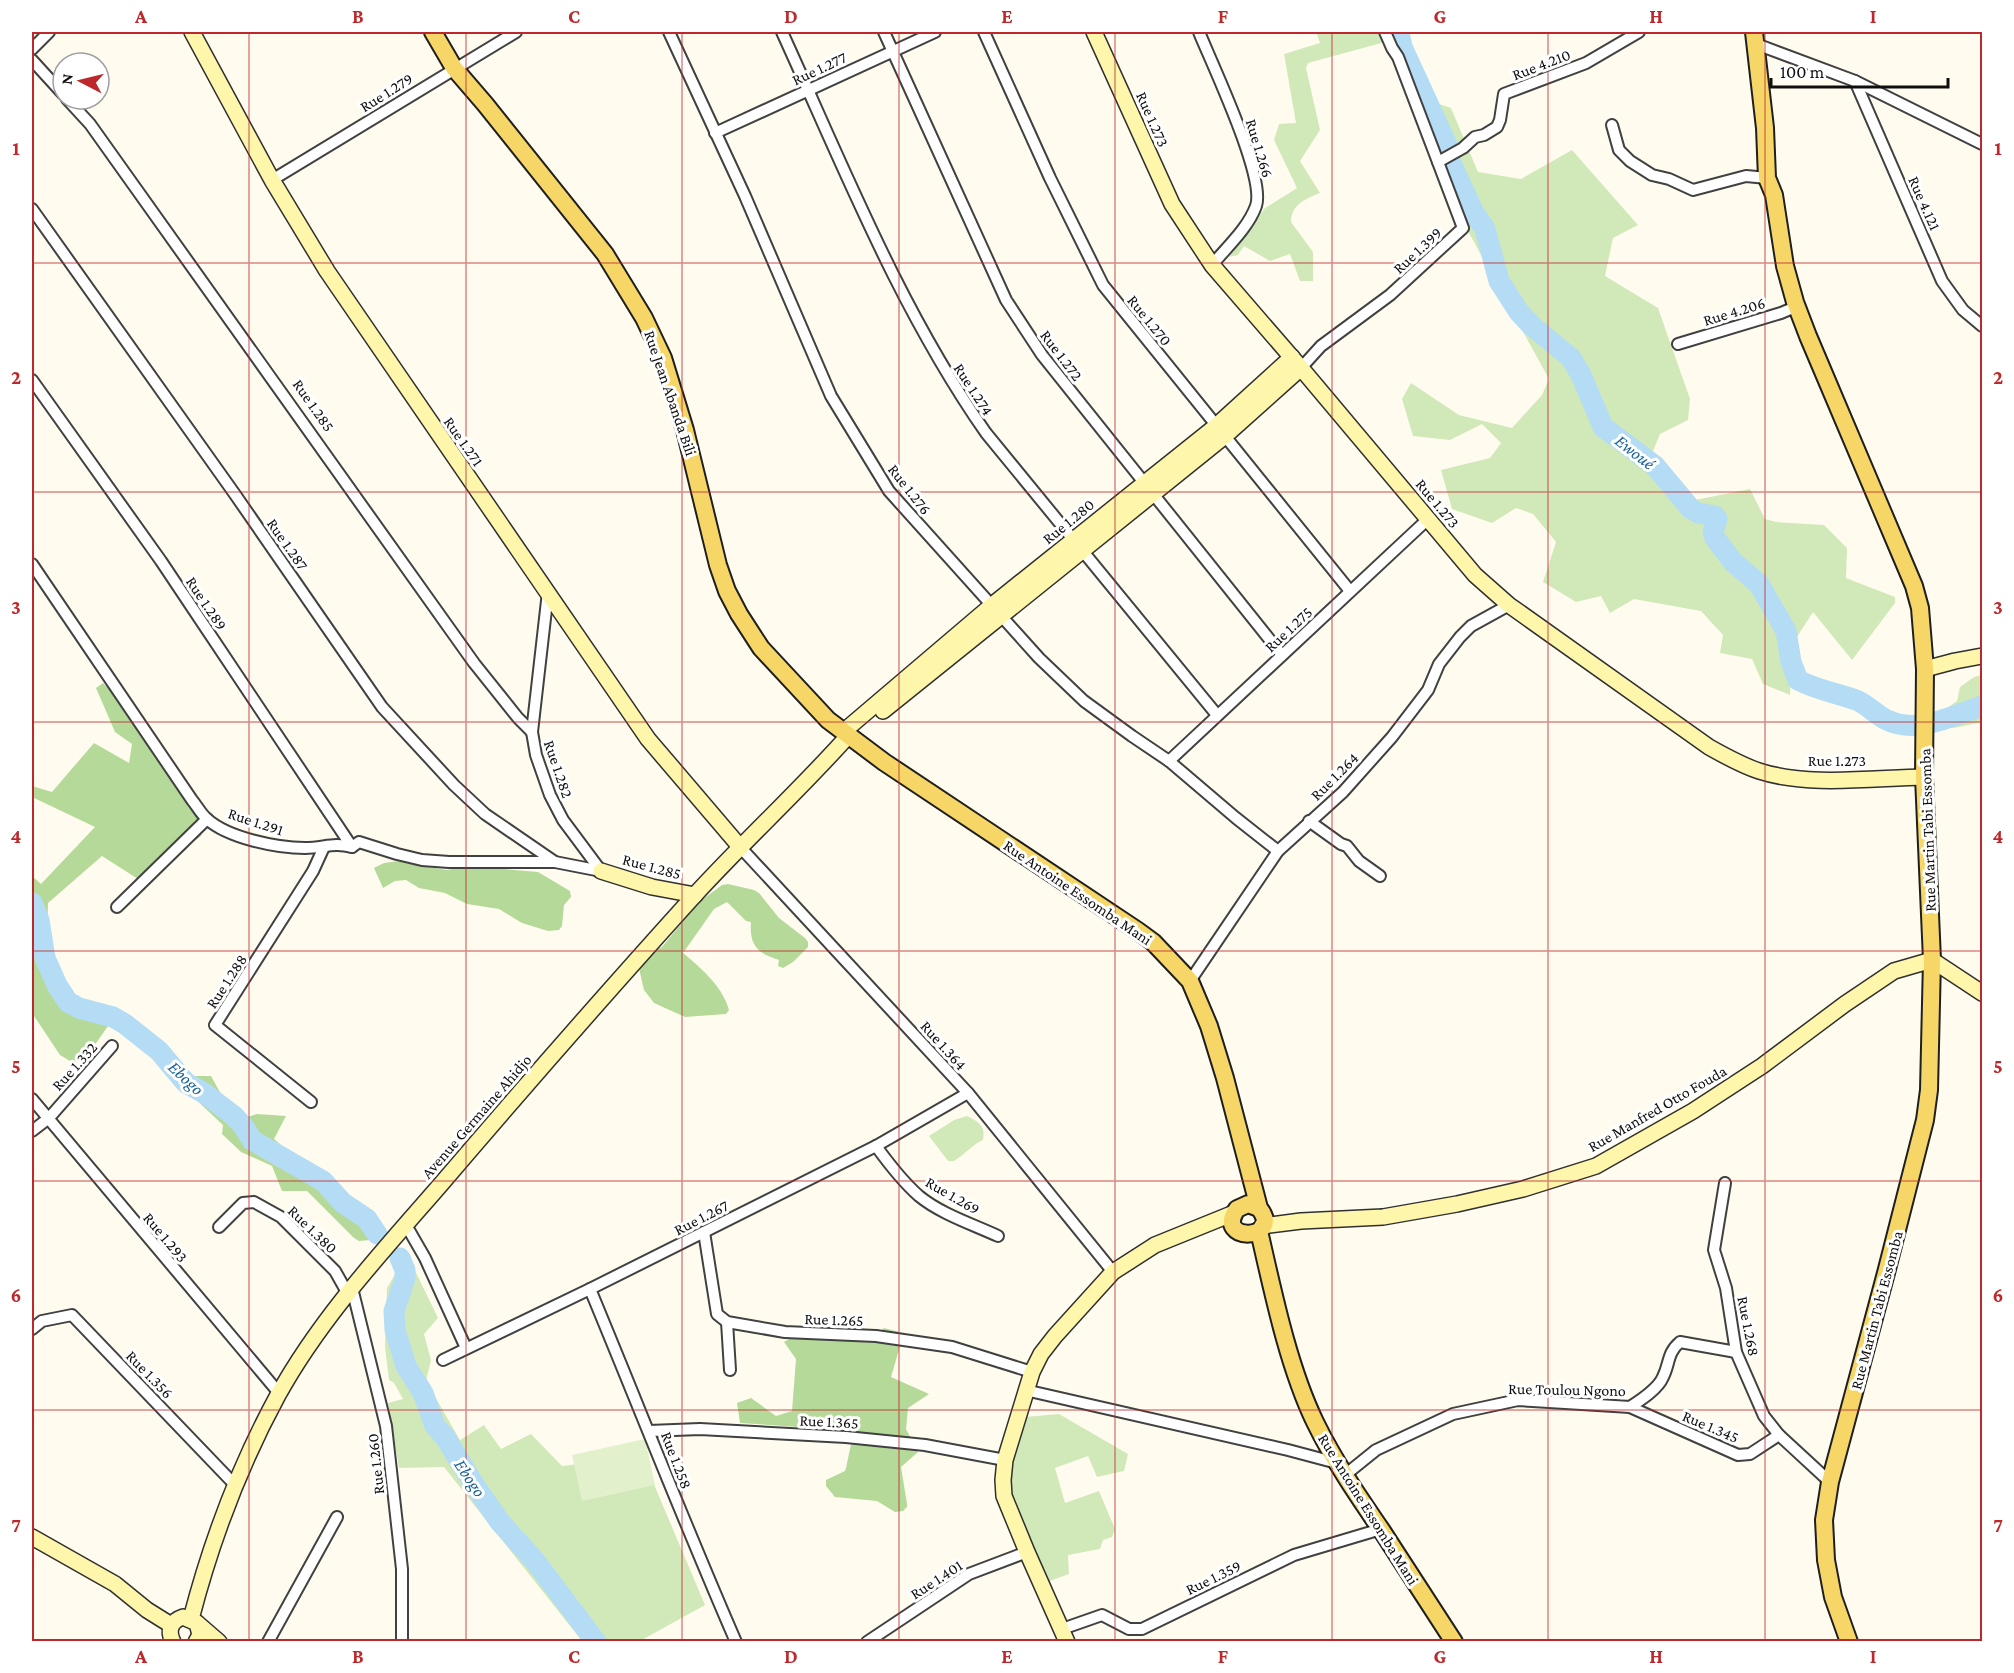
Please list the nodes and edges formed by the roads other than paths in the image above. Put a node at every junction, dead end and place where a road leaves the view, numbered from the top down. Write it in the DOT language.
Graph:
graph roads {
  1 [pos="49,32"];
  2 [pos="192,32"];
  3 [pos="433,32"];
  4 [pos="516,32"];
  5 [pos="669,32"];
  6 [pos="782,32"];
  7 [pos="885,32"];
  8 [pos="935,32"];
  9 [pos="984,32"];
  10 [pos="1094,32"];
  11 [pos="1199,32"];
  12 [pos="1385,32"];
  13 [pos="1639,32"];
  14 [pos="1755,38"];
  15 [pos="32,48"];
  16 [pos="893,50"];
  17 [pos="32,60"];
  18 [pos="454,68"];
  19 [pos="51,81"];
  20 [pos="1855,81"];
  21 [pos="808,89"];
  22 [pos="77,111"];
  23 [pos="1612,125"];
  24 [pos="715,133"];
  25 [pos="1982,145"];
  26 [pos="1440,161"];
  27 [pos="1767,178"];
  28 [pos="273,180"];
  29 [pos="32,209"];
  30 [pos="1212,265"];
  31 [pos="1795,302"];
  32 [pos="1983,326"];
  33 [pos="1678,344"];
  34 [pos="1321,346"];
  35 [pos="1297,362"];
  36 [pos="32,380"];
  37 [pos="1221,431"];
  38 [pos="1148,488"];
  39 [pos="1428,519"];
  40 [pos="1079,545"];
  41 [pos="32,564"];
  42 [pos="1350,591"];
  43 [pos="548,592"];
  44 [pos="1509,605"];
  45 [pos="996,612"];
  46 [pos="1282,655"];
  47 [pos="1983,656"];
  48 [pos="1925,669"];
  49 [pos="1217,715"];
  50 [pos="532,732"];
  51 [pos="847,736"];
  52 [pos="1169,761"];
  53 [pos="1924,777"];
  54 [pos="207,819"];
  55 [pos="1309,821"];
  56 [pos="324,847"];
  57 [pos="352,847"];
  58 [pos="741,848"];
  59 [pos="1278,851"];
  60 [pos="555,862"];
  61 [pos="601,871"];
  62 [pos="1380,876"];
  63 [pos="695,896"];
  64 [pos="117,907"];
  65 [pos="1932,960"];
  66 [pos="1190,981"];
  67 [pos="1983,993"];
  68 [pos="112,1046"];
  69 [pos="968,1093"];
  70 [pos="32,1099"];
  71 [pos="311,1102"];
  72 [pos="49,1118"];
  73 [pos="32,1131"];
  74 [pos="876,1146"];
  75 [pos="1247,1162"];
  76 [pos="1725,1183"];
  77 [pos="1259,1208"];
  78 [pos="1301,1221"];
  79 [pos="1246,1224"];
  80 [pos="406,1225"];
  81 [pos="219,1227"];
  82 [pos="704,1232"];
  83 [pos="998,1236"];
  84 [pos="1113,1272"];
  85 [pos="590,1289"];
  86 [pos="350,1291"];
  87 [pos="727,1322"];
  88 [pos="32,1329"];
  89 [pos="466,1348"];
  90 [pos="1736,1352"];
  91 [pos="443,1360"];
  92 [pos="730,1370"];
  93 [pos="1032,1372"];
  94 [pos="1025,1390"];
  95 [pos="279,1393"];
  96 [pos="1630,1407"];
  97 [pos="649,1431"];
  98 [pos="1779,1435"];
  99 [pos="1005,1460"];
  100 [pos="1341,1469"];
  101 [pos="1830,1482"];
  102 [pos="236,1486"];
  103 [pos="337,1517"];
  104 [pos="1381,1529"];
  105 [pos="32,1537"];
  106 [pos="1027,1552"];
  107 [pos="179,1630"];
  108 [pos="1064,1635"];
  109 [pos="196,1641"];
  110 [pos="219,1641"];
  111 [pos="268,1641"];
  112 [pos="402,1641"];
  113 [pos="736,1641"];
  114 [pos="867,1641"];
  115 [pos="1454,1641"];
  116 [pos="1849,1641"];
  1 -- 15 [label="street"];
  2 -- 28 [label="main road, Rue 1.271"];
  3 -- 18 [label="main road, Rue Jean Abanda Bili"];
  4 -- 18 [label="street, Rue 1.279"];
  5 -- 24 [label="street, Rue 1.276"];
  6 -- 21 [label="street, Rue 1.274"];
  7 -- 16 [label="street, Rue 1.272"];
  8 -- 16 [label="street, Rue 1.277"];
  9 -- 37 [label="street, Rue 1.270"];
  10 -- 30 [label="main road, Rue 1.273"];
  11 -- 30 [label="street, Rue 1.266"];
  12 -- 26 [label="street"];
  13 -- 26 [label="street, Rue 4.210"];
  14 -- 20 [label="street"];
  14 -- 27 [label="main road, Rue Martin Tabi Essomba"];
  16 -- 21 [label="street, Rue 1.277"];
  16 -- 38 [label="street, Rue 1.272"];
  17 -- 19 [label="street"];
  18 -- 28 [label="street, Rue 1.279"];
  18 -- 51 [label="main road, Rue Jean Abanda Bili"];
  20 -- 25 [label="street"];
  20 -- 32 [label="street, Rue 4.121"];
  21 -- 24 [label="street, Rue 1.277"];
  21 -- 40 [label="street, Rue 1.274"];
  22 -- 50 [label="street, Rue 1.285"];
  23 -- 27 [label="street"];
  24 -- 45 [label="street, Rue 1.276"];
  26 -- 34 [label="street, Rue 1.399"];
  27 -- 31 [label="main road, Rue Martin Tabi Essomba"];
  28 -- 43 [label="main road, Rue 1.271"];
  29 -- 60 [label="street, Rue 1.287"];
  30 -- 35 [label="main road, Rue 1.273"];
  31 -- 33 [label="street, Rue 4.206"];
  31 -- 48 [label="main road, Rue Martin Tabi Essomba"];
  34 -- 35 [label="street, Rue 1.280"];
  35 -- 37 [label="main road, Rue 1.280"];
  35 -- 39 [label="main road, Rue 1.273"];
  36 -- 57 [label="street, Rue 1.289"];
  37 -- 38 [label="main road, Rue 1.280"];
  37 -- 42 [label="street, Rue 1.270"];
  38 -- 40 [label="main road, Rue 1.280"];
  38 -- 46 [label="street, Rue 1.272"];
  39 -- 42 [label="street, Rue 1.275"];
  39 -- 44 [label="main road, Rue 1.273"];
  40 -- 45 [label="main road, Rue 1.280"];
  40 -- 49 [label="street, Rue 1.274"];
  41 -- 54 [label="street, Rue 1.291"];
  42 -- 46 [label="street, Rue 1.275"];
  43 -- 50 [label="street, Rue 1.282"];
  43 -- 58 [label="main road, Rue 1.271"];
  44 -- 53 [label="main road, Rue 1.273"];
  44 -- 55 [label="street, Rue 1.264"];
  45 -- 51 [label="main road, Rue 1.280"];
  45 -- 52 [label="street, Rue 1.276"];
  46 -- 49 [label="street, Rue 1.275"];
  47 -- 48 [label="main road"];
  48 -- 53 [label="main road, Rue Martin Tabi Essomba"];
  49 -- 52 [label="street, Rue 1.275"];
  50 -- 61 [label="street, Rue 1.282"];
  51 -- 58 [label="main road, Avenue Germaine Ahidjo"];
  51 -- 66 [label="main road, Rue Antoine Essomba Mani"];
  52 -- 59 [label="street, Rue 1.276"];
  53 -- 65 [label="main road, Rue Martin Tabi Essomba"];
  54 -- 56 [label="street, Rue 1.291"];
  54 -- 64 [label="street"];
  55 -- 59 [label="street, Rue 1.264"];
  55 -- 62 [label="street"];
  56 -- 57 [label="street, Rue 1.291"];
  56 -- 71 [label="street, Rue 1.288"];
  57 -- 60 [label="street, Rue 1.291"];
  58 -- 63 [label="main road, Avenue Germaine Ahidjo"];
  58 -- 69 [label="street, Rue 1.364"];
  59 -- 66 [label="street, Rue 1.264"];
  60 -- 61 [label="street, Rue 1.291"];
  61 -- 63 [label="main road, Rue 1.285"];
  63 -- 80 [label="main road, Avenue Germaine Ahidjo"];
  65 -- 67 [label="main road"];
  65 -- 78 [label="main road, Rue Manfred Otto Fouda"];
  65 -- 101 [label="main road, Rue Martin Tabi Essomba"];
  66 -- 75 [label="main road, Rue Antoine Essomba Mani"];
  68 -- 72 [label="street, Rue 1.332"];
  69 -- 74 [label="street, Rue 1.267"];
  69 -- 84 [label="street, Rue 1.364"];
  70 -- 72 [label="street, Rue 1.293"];
  72 -- 73 [label="street, Rue 1.332"];
  72 -- 95 [label="street, Rue 1.293"];
  74 -- 82 [label="street, Rue 1.267"];
  74 -- 83 [label="street, Rue 1.269"];
  75 -- 77 [label="main road, Rue Antoine Essomba Mani"];
  75 -- 79 [label="main road"];
  76 -- 90 [label="street, Rue 1.268"];
  77 -- 78 [label="main road"];
  77 -- 79 [label="main road"];
  78 -- 79 [label="main road, Rue Manfred Otto Fouda"];
  79 -- 84 [label="main road, Rue Manfred Otto Fouda"];
  79 -- 100 [label="main road, Rue Antoine Essomba Mani"];
  80 -- 86 [label="main road, Avenue Germaine Ahidjo"];
  80 -- 89 [label="street"];
  81 -- 86 [label="street, Rue 1.380"];
  82 -- 85 [label="street, Rue 1.267"];
  82 -- 87 [label="street"];
  84 -- 93 [label="main road"];
  85 -- 89 [label="street, Rue 1.267"];
  85 -- 97 [label="street, Rue 1.258"];
  86 -- 95 [label="main road, Avenue Germaine Ahidjo"];
  86 -- 112 [label="street, Rue 1.260"];
  87 -- 92 [label="street"];
  87 -- 93 [label="street, Rue 1.265"];
  88 -- 102 [label="street, Rue 1.356"];
  89 -- 91 [label="street, Rue 1.267"];
  90 -- 96 [label="street, Rue Toulou Ngono"];
  90 -- 98 [label="street, Rue 1.268"];
  93 -- 94 [label="main road"];
  94 -- 99 [label="main road"];
  94 -- 100 [label="street"];
  95 -- 102 [label="main road, Avenue Germaine Ahidjo"];
  96 -- 98 [label="street, Rue 1.345"];
  96 -- 100 [label="street, Rue Toulou Ngono"];
  97 -- 99 [label="street, Rue 1.365"];
  97 -- 113 [label="street, Rue 1.258"];
  98 -- 101 [label="street, Rue 1.268"];
  99 -- 106 [label="main road"];
  100 -- 104 [label="main road, Rue Antoine Essomba Mani"];
  101 -- 116 [label="main road, Rue Martin Tabi Essomba"];
  102 -- 107 [label="main road, Avenue Germaine Ahidjo"];
  103 -- 111 [label="street"];
  104 -- 108 [label="street, Rue 1.359"];
  104 -- 115 [label="main road, Rue Antoine Essomba Mani"];
  105 -- 107 [label="main road"];
  106 -- 108 [label="main road"];
  106 -- 114 [label="street, Rue 1.401"];
  107 -- 109 [label="main road"];
  107 -- 110 [label="main road"];
}
